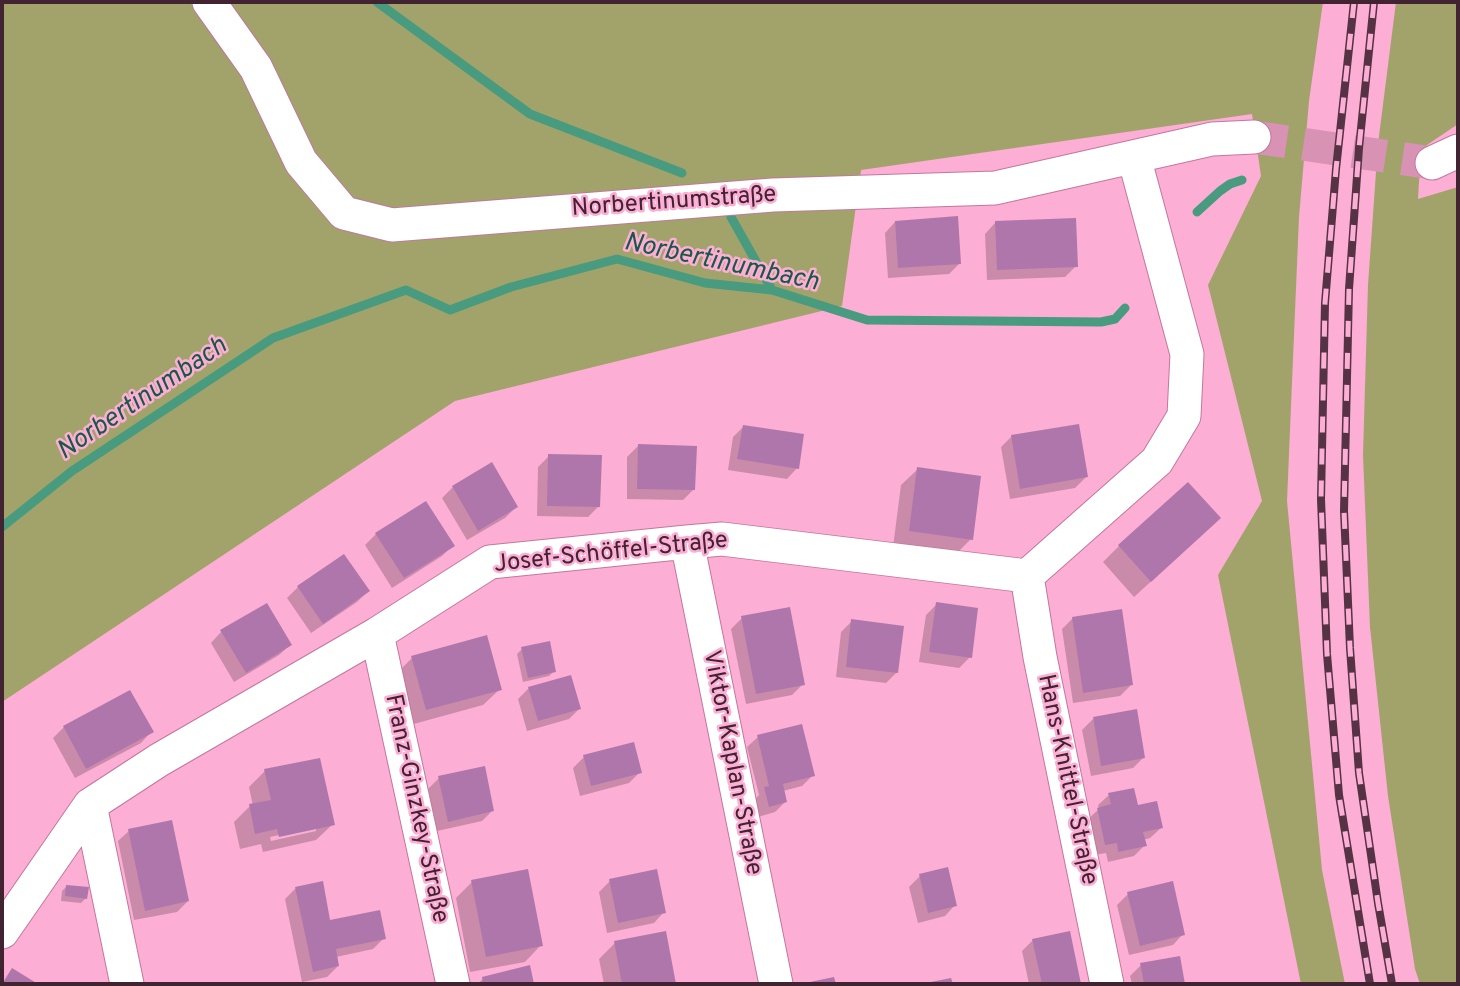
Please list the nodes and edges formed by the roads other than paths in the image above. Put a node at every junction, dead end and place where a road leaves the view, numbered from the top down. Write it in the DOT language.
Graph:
graph roads {
  1 [pos="209,2"];
  2 [pos="1254,137"];
  3 [pos="1133,157"];
  4 [pos="687,541"];
  5 [pos="1027,576"];
  6 [pos="377,634"];
  7 [pos="90,805"];
  8 [pos="2,932"];
  9 [pos="127,984"];
  10 [pos="453,984"];
  11 [pos="776,984"];
  12 [pos="1107,984"];
  1 -- 3 [label="street, Norbertinumstraße"];
  2 -- 3 [label="street, Norbertinumstraße"];
  3 -- 5 [label="street"];
  4 -- 5 [label="street, Josef-Schöffel-Straße"];
  4 -- 6 [label="street, Josef-Schöffel-Straße"];
  4 -- 11 [label="street, Viktor-Kaplan-Straße"];
  5 -- 12 [label="street, Hans-Knittel-Straße"];
  6 -- 7 [label="street, Josef-Schöffel-Straße"];
  6 -- 10 [label="street, Franz-Ginzkey-Straße"];
  7 -- 8 [label="street, Josef-Schöffel-Straße"];
  7 -- 9 [label="street"];
}
